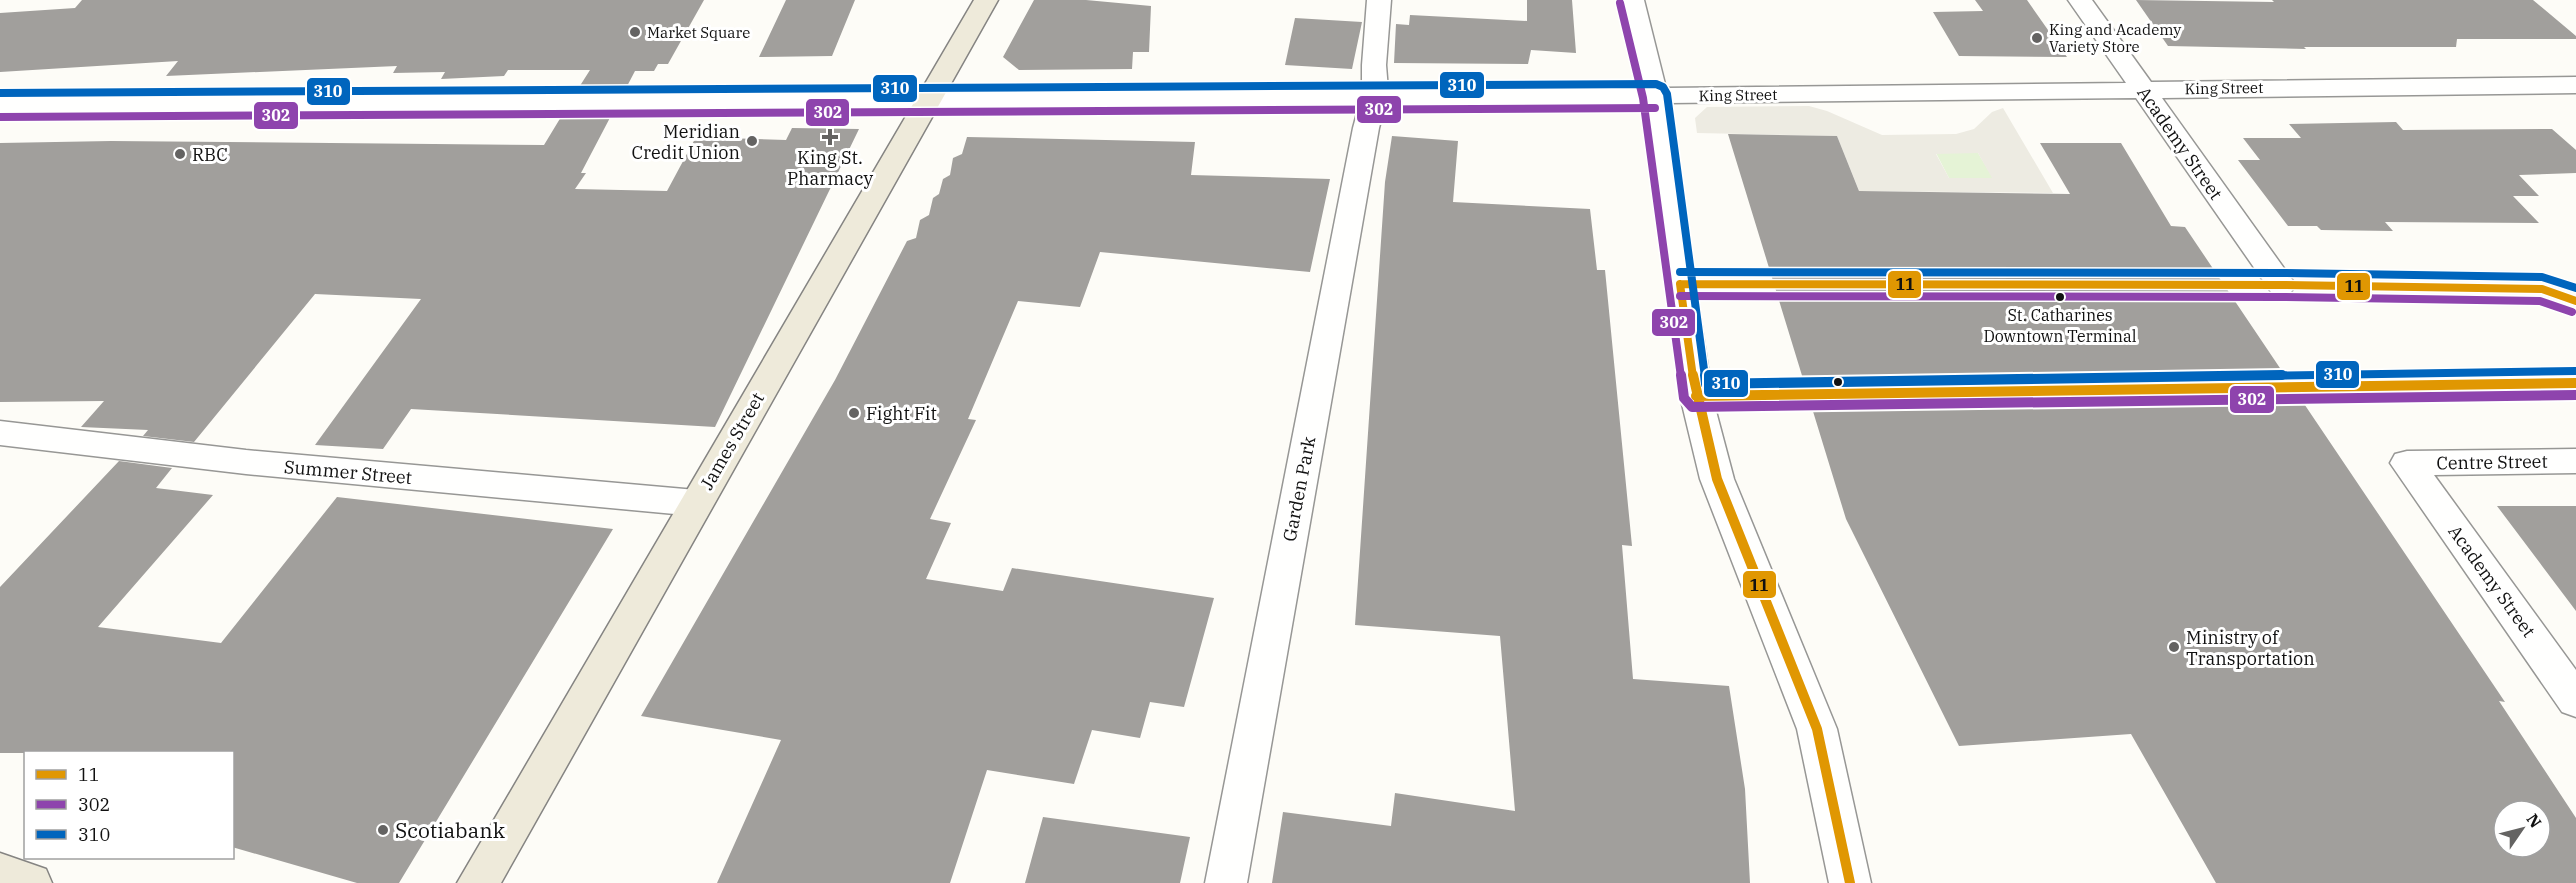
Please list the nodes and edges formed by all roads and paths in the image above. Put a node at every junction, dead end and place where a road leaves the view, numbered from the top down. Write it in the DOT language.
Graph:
graph roads {
  1 [pos="986,0"];
  2 [pos="1379,0"];
  3 [pos="1632,0"];
  4 [pos="2080,0"];
  5 [pos="2576,85"];
  6 [pos="2141,89"];
  7 [pos="1376,96"];
  8 [pos="1655,96"];
  9 [pos="928,101"];
  10 [pos="0,105"];
  11 [pos="2281,285"];
  12 [pos="0,434"];
  13 [pos="2576,461"];
  14 [pos="2408,463"];
  15 [pos="696,503"];
  16 [pos="2576,700"];
  17 [pos="0,873"];
  18 [pos="31,883"];
  19 [pos="478,883"];
  20 [pos="1226,883"];
  21 [pos="1850,883"];
  1 -- 9 [label="main road, James Street"];
  2 -- 7 [label="street, Garden Park"];
  3 -- 8 [label="street"];
  4 -- 6 [label="street, Academy Street"];
  5 -- 6 [label="street, King Street"];
  6 -- 8 [label="street, King Street"];
  6 -- 11 [label="street, Academy Street"];
  7 -- 8 [label="street, King Street"];
  7 -- 9 [label="street, King Street"];
  7 -- 20 [label="street, Garden Park"];
  8 -- 21 [label="street"];
  9 -- 10 [label="street, King Street"];
  9 -- 15 [label="main road, James Street"];
  12 -- 15 [label="street, Summer Street"];
  13 -- 14 [label="street, Centre Street"];
  14 -- 16 [label="street, Academy Street"];
  15 -- 19 [label="main road, James Street"];
  17 -- 18 [label="main road"];
}
